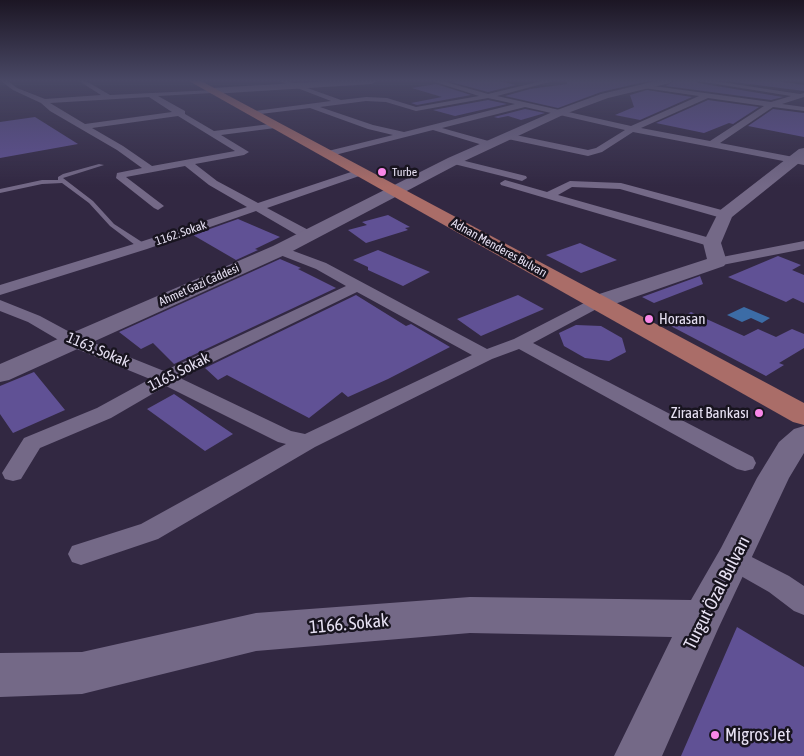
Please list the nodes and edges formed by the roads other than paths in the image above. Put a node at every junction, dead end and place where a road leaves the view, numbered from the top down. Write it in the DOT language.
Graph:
graph roads {
  1 [pos="66,116"];
  2 [pos="159,116"];
  3 [pos="187,116"];
  4 [pos="260,116"];
  5 [pos="339,116"];
  6 [pos="479,116"];
  7 [pos="551,116"];
  8 [pos="579,116"];
  9 [pos="661,116"];
  10 [pos="754,116"];
  11 [pos="275,125"];
  12 [pos="84,127"];
  13 [pos="435,128"];
  14 [pos="632,129"];
  15 [pos="212,134"];
  16 [pos="408,135"];
  17 [pos="506,136"];
  18 [pos="489,144"];
  19 [pos="711,145"];
  20 [pos="327,154"];
  21 [pos="800,158"];
  22 [pos="453,161"];
  23 [pos="188,163"];
  24 [pos="100,165"];
  25 [pos="151,170"];
  26 [pos="361,172"];
  27 [pos="63,181"];
  28 [pos="504,183"];
  29 [pos="563,187"];
  30 [pos="0,191"];
  31 [pos="396,192"];
  32 [pos="547,196"];
  33 [pos="158,206"];
  34 [pos="257,206"];
  35 [pos="725,215"];
  36 [pos="309,236"];
  37 [pos="712,243"];
  38 [pos="804,245"];
  39 [pos="142,246"];
  40 [pos="280,250"];
  41 [pos="717,262"];
  42 [pos="358,286"];
  43 [pos="0,290"];
  44 [pos="598,302"];
  45 [pos="0,305"];
  46 [pos="73,341"];
  47 [pos="520,342"];
  48 [pos="486,355"];
  49 [pos="0,374"];
  50 [pos="165,378"];
  51 [pos="804,415"];
  52 [pos="804,436"];
  53 [pos="307,442"];
  54 [pos="745,463"];
  55 [pos="13,473"];
  56 [pos="82,554"];
  57 [pos="734,559"];
  58 [pos="804,602"];
  59 [pos="702,619"];
  60 [pos="0,675"];
  61 [pos="638,756"];
  1 -- 12 [label="street"];
  2 -- 12 [label="street"];
  3 -- 15 [label="street"];
  4 -- 11 [label="main road, Adnan Menderes Bulvarı"];
  5 -- 16 [label="street"];
  6 -- 13 [label="street"];
  7 -- 17 [label="street"];
  8 -- 14 [label="street"];
  9 -- 14 [label="street"];
  10 -- 19 [label="street"];
  11 -- 15 [label="street"];
  11 -- 20 [label="main road, Adnan Menderes Bulvarı"];
  12 -- 25 [label="street"];
  13 -- 16 [label="street"];
  13 -- 18 [label="street"];
  14 -- 17 [label="street"];
  14 -- 19 [label="street"];
  15 -- 23 [label="street"];
  16 -- 20 [label="street"];
  17 -- 18 [label="street"];
  18 -- 22 [label="street"];
  19 -- 21 [label="street"];
  20 -- 26 [label="main road, Adnan Menderes Bulvarı"];
  21 -- 35 [label="street"];
  22 -- 29 [label="street"];
  22 -- 31 [label="street"];
  23 -- 25 [label="street"];
  23 -- 34 [label="street"];
  24 -- 27 [label="lane"];
  25 -- 33 [label="street"];
  26 -- 31 [label="main road, Adnan Menderes Bulvarı"];
  26 -- 34 [label="street, 1162. Sokak"];
  27 -- 30 [label="lane"];
  27 -- 39 [label="lane"];
  28 -- 32 [label="street"];
  29 -- 32 [label="street"];
  29 -- 35 [label="street"];
  31 -- 36 [label="street, Ahmet Gazi Caddesi"];
  31 -- 44 [label="main road, Adnan Menderes Bulvarı"];
  32 -- 37 [label="street"];
  34 -- 36 [label="street"];
  34 -- 39 [label="street, 1162. Sokak"];
  35 -- 37 [label="street"];
  36 -- 40 [label="street, Ahmet Gazi Caddesi"];
  37 -- 41 [label="street"];
  38 -- 41 [label="street"];
  39 -- 43 [label="street, 1162. Sokak"];
  40 -- 42 [label="street"];
  40 -- 46 [label="street, Ahmet Gazi Caddesi"];
  41 -- 44 [label="street"];
  42 -- 48 [label="street"];
  42 -- 50 [label="street, 1165. Sokak"];
  44 -- 47 [label="street"];
  44 -- 51 [label="main road, Adnan Menderes Bulvarı"];
  45 -- 46 [label="street, 1163. Sokak"];
  46 -- 49 [label="street, Ahmet Gazi Caddesi"];
  46 -- 50 [label="street, 1163. Sokak"];
  47 -- 48 [label="street"];
  47 -- 54 [label="street"];
  48 -- 53 [label="street"];
  50 -- 53 [label="street, 1163. Sokak"];
  50 -- 55 [label="street, 1165. Sokak"];
  52 -- 57 [label="street, Turgut Özal Bulvarı"];
  53 -- 56 [label="street"];
  57 -- 58 [label="street"];
  57 -- 59 [label="street, Turgut Özal Bulvarı"];
  59 -- 60 [label="street, 1166. Sokak"];
  59 -- 61 [label="street, Turgut Özal Bulvarı"];
}
